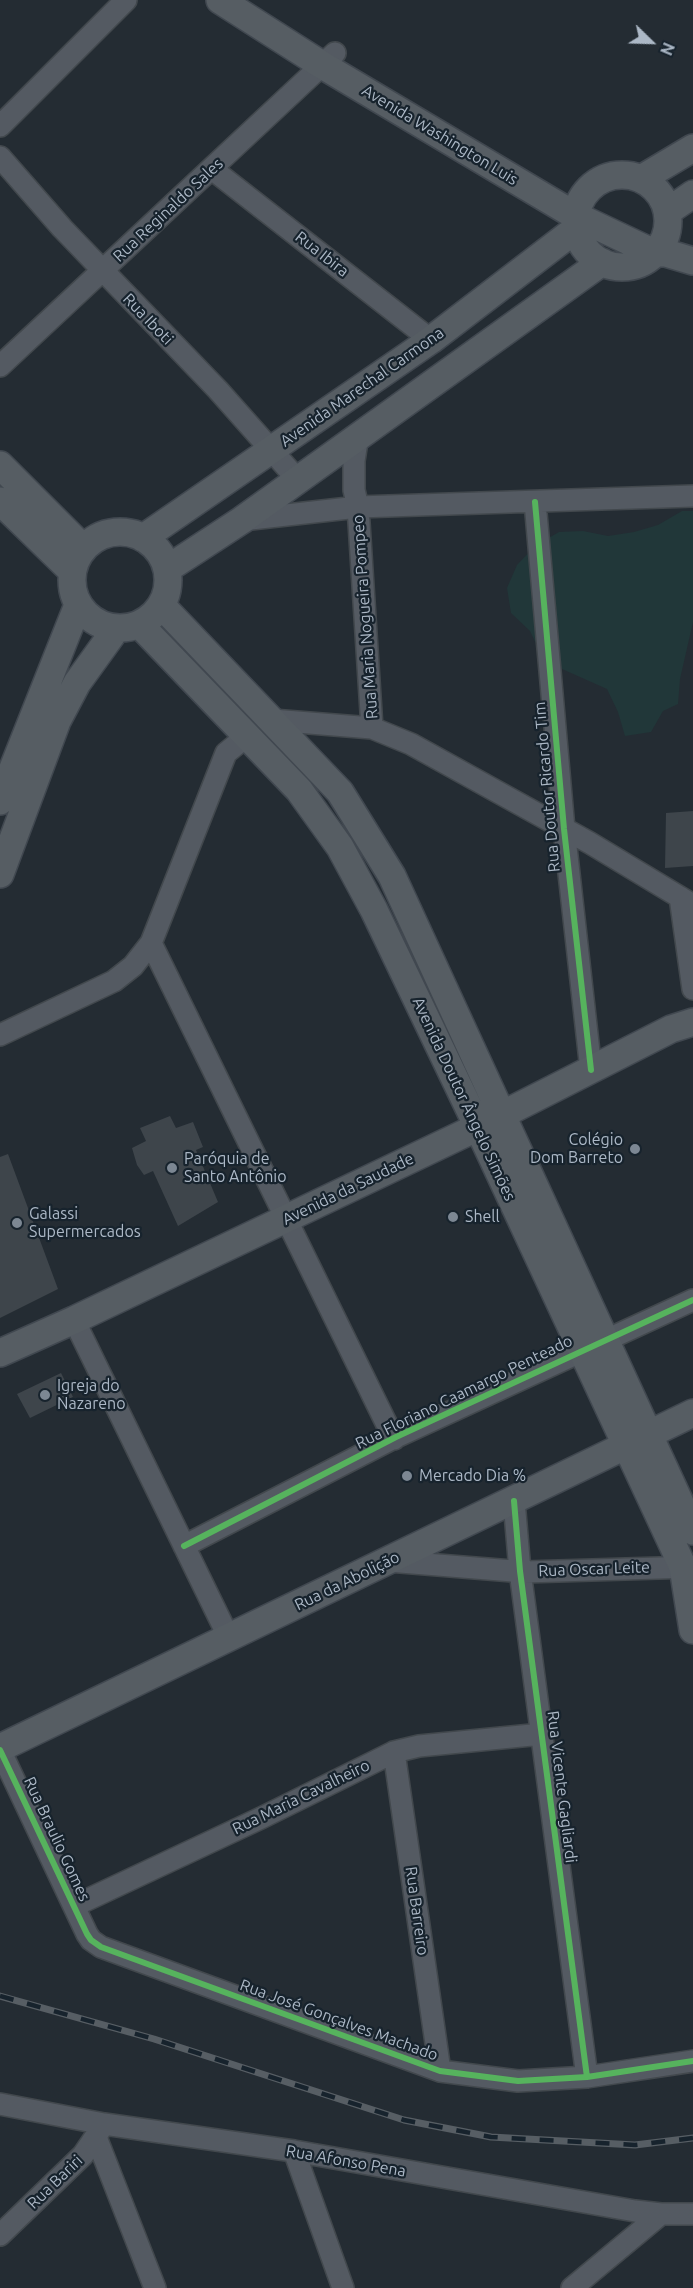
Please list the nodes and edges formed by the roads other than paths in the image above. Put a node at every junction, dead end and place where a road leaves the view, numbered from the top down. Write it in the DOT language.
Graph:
graph roads {
  1 [pos="126,0"];
  2 [pos="220,0"];
  3 [pos="249,0"];
  4 [pos="329,59"];
  5 [pos="0,126"];
  6 [pos="693,148"];
  7 [pos="0,157"];
  8 [pos="212,169"];
  9 [pos="641,179"];
  10 [pos="693,194"];
  11 [pos="667,212"];
  12 [pos="577,216"];
  13 [pos="660,250"];
  14 [pos="693,261"];
  15 [pos="602,262"];
  16 [pos="103,272"];
  17 [pos="431,340"];
  18 [pos="0,366"];
  19 [pos="358,435"];
  20 [pos="272,450"];
  21 [pos="0,465"];
  22 [pos="297,479"];
  23 [pos="693,496"];
  24 [pos="0,501"];
  25 [pos="535,502"];
  26 [pos="358,507"];
  27 [pos="242,520"];
  28 [pos="143,538"];
  29 [pos="78,560"];
  30 [pos="167,569"];
  31 [pos="78,605"];
  32 [pos="162,606"];
  33 [pos="128,627"];
  34 [pos="272,720"];
  35 [pos="372,728"];
  36 [pos="248,735"];
  37 [pos="0,801"];
  38 [pos="564,829"];
  39 [pos="0,874"];
  40 [pos="686,901"];
  41 [pos="151,943"];
  42 [pos="693,989"];
  43 [pos="693,1022"];
  44 [pos="0,1035"];
  45 [pos="591,1070"];
  46 [pos="503,1115"];
  47 [pos="478,1127"];
  48 [pos="286,1219"];
  49 [pos="693,1300"];
  50 [pos="74,1320"];
  51 [pos="593,1345"];
  52 [pos="0,1353"];
  53 [pos="693,1413"];
  54 [pos="394,1439"];
  55 [pos="638,1441"];
  56 [pos="514,1501"];
  57 [pos="693,1531"];
  58 [pos="184,1546"];
  59 [pos="388,1561"];
  60 [pos="688,1567"];
  61 [pos="520,1571"];
  62 [pos="693,1630"];
  63 [pos="229,1638"];
  64 [pos="542,1734"];
  65 [pos="0,1749"];
  66 [pos="394,1752"];
  67 [pos="74,1906"];
  68 [pos="91,1940"];
  69 [pos="693,2061"];
  70 [pos="440,2071"];
  71 [pos="586,2077"];
  72 [pos="0,2104"];
  73 [pos="100,2130"];
  74 [pos="294,2151"];
  75 [pos="661,2214"];
  76 [pos="693,2214"];
  77 [pos="0,2235"];
  78 [pos="155,2288"];
  79 [pos="343,2288"];
  80 [pos="572,2288"];
  1 -- 5 [label="street"];
  2 -- 4 [label="main road, Avenida Washington Luis"];
  3 -- 4 [label="main road, Avenida Washington Luis"];
  4 -- 8 [label="street, Rua Reginaldo Sales"];
  4 -- 12 [label="main road, Avenida Washington Luis"];
  6 -- 9 [label="main road"];
  7 -- 16 [label="street, Rua Iboti"];
  8 -- 16 [label="street, Rua Reginaldo Sales"];
  8 -- 17 [label="street, Rua Ibira"];
  9 -- 11 [label="main road"];
  9 -- 12 [label="main road, Avenida Marechal Carmona"];
  10 -- 11 [label="main road"];
  11 -- 13 [label="main road"];
  12 -- 13 [label="main road, Avenida Washington Luis"];
  12 -- 15 [label="main road"];
  12 -- 17 [label="main road, Avenida Marechal Carmona"];
  13 -- 14 [label="main road, Avenida Washington Luis"];
  13 -- 15 [label="main road"];
  15 -- 19 [label="main road"];
  16 -- 18 [label="street, Rua Reginaldo Sales"];
  16 -- 20 [label="street, Rua Iboti"];
  17 -- 20 [label="main road, Avenida Marechal Carmona"];
  19 -- 22 [label="main road"];
  19 -- 26 [label="street, Rua Maria Nogueira Pompeo"];
  20 -- 22 [label="street, Rua Iboti"];
  20 -- 28 [label="main road, Avenida Marechal Carmona"];
  21 -- 29 [label="main road"];
  22 -- 27 [label="main road"];
  23 -- 25 [label="street"];
  24 -- 29 [label="main road"];
  25 -- 26 [label="street"];
  25 -- 38 [label="street, Rua Doutor Ricardo Tim"];
  26 -- 27 [label="street"];
  26 -- 35 [label="street, Rua Maria Nogueira Pompeo"];
  27 -- 30 [label="main road"];
  28 -- 29 [label="main road"];
  28 -- 30 [label="main road"];
  29 -- 31 [label="main road"];
  30 -- 32 [label="main road"];
  31 -- 33 [label="main road"];
  31 -- 37 [label="main road"];
  32 -- 33 [label="main road"];
  32 -- 34 [label="main road, Avenida Doutor Ângelo Simões"];
  33 -- 36 [label="main road, Avenida Doutor Ângelo Simões"];
  33 -- 39 [label="main road"];
  34 -- 35 [label="street"];
  34 -- 46 [label="main road, Avenida Doutor Ângelo Simões"];
  35 -- 38 [label="street"];
  36 -- 41 [label="street"];
  36 -- 47 [label="main road, Avenida Doutor Ângelo Simões"];
  38 -- 40 [label="street"];
  38 -- 45 [label="street, Rua Doutor Ricardo Tim"];
  40 -- 42 [label="street"];
  41 -- 44 [label="street"];
  41 -- 48 [label="street"];
  43 -- 45 [label="main road, Avenida da Saudade"];
  45 -- 46 [label="main road, Avenida da Saudade"];
  46 -- 47 [label="main road, Avenida da Saudade"];
  46 -- 51 [label="main road, Avenida Doutor Ângelo Simões"];
  47 -- 48 [label="main road, Avenida da Saudade"];
  47 -- 51 [label="main road, Avenida Doutor Ângelo Simões"];
  48 -- 50 [label="main road, Avenida da Saudade"];
  48 -- 54 [label="street"];
  49 -- 51 [label="street, Rua Floriano Caamargo Penteado"];
  50 -- 52 [label="main road, Avenida da Saudade"];
  50 -- 58 [label="street"];
  51 -- 54 [label="street, Rua Floriano Caamargo Penteado"];
  51 -- 55 [label="main road, Avenida Doutor Ângelo Simões"];
  53 -- 55 [label="main road, Rua da Abolição"];
  54 -- 58 [label="street, Rua Floriano Caamargo Penteado"];
  55 -- 56 [label="main road, Rua da Abolição"];
  55 -- 57 [label="main road, Avenida Doutor Ângelo Simões"];
  55 -- 60 [label="main road, Avenida Doutor Ângelo Simões"];
  56 -- 59 [label="main road, Rua da Abolição"];
  56 -- 61 [label="street, Rua Vicente Gagliardi"];
  58 -- 63 [label="street"];
  59 -- 61 [label="street, Rua Oscar Leite"];
  59 -- 63 [label="main road, Rua da Abolição"];
  60 -- 61 [label="street, Rua Oscar Leite"];
  60 -- 62 [label="main road, Avenida Doutor Ângelo Simões"];
  61 -- 64 [label="street, Rua Vicente Gagliardi"];
  63 -- 65 [label="main road, Rua da Abolição"];
  64 -- 66 [label="street, Rua Maria Cavalheiro"];
  64 -- 71 [label="street, Rua Vicente Gagliardi"];
  65 -- 67 [label="street, Rua Braulio Gomes"];
  66 -- 67 [label="street, Rua Maria Cavalheiro"];
  66 -- 70 [label="street, Rua Barreiro"];
  67 -- 68 [label="street, Rua Braulio Gomes"];
  68 -- 70 [label="street, Rua José Gonçalves Machado"];
  69 -- 71 [label="street, Rua José Gonçalves Machado"];
  70 -- 71 [label="street, Rua José Gonçalves Machado"];
  72 -- 73 [label="street, Rua Afonso Pena"];
  73 -- 74 [label="street, Rua Afonso Pena"];
  73 -- 77 [label="street, Rua Bariri"];
  73 -- 78 [label="street"];
  74 -- 75 [label="street, Rua Afonso Pena"];
  74 -- 79 [label="street"];
  75 -- 76 [label="street, Rua Afonso Pena"];
  75 -- 80 [label="street"];
}
